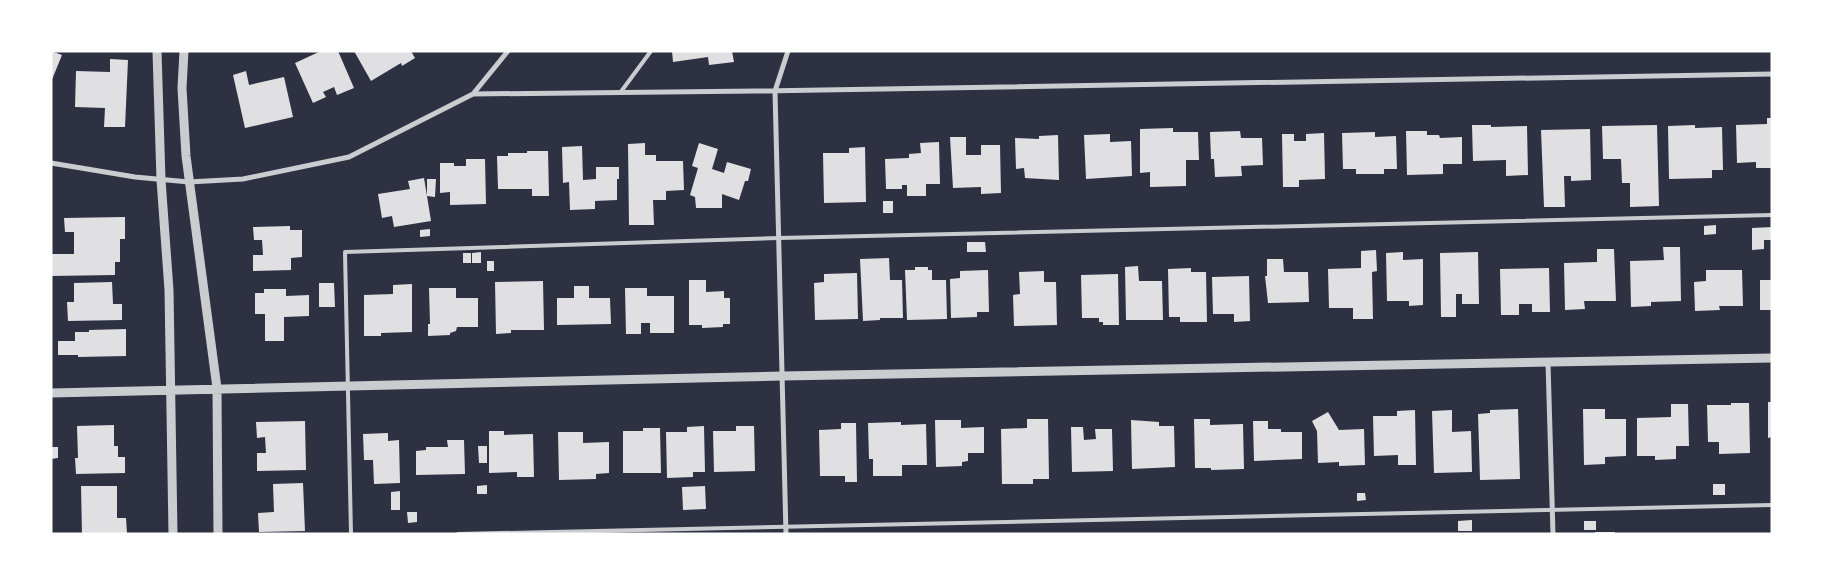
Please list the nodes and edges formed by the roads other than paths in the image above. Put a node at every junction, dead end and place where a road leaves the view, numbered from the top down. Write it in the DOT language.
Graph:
graph roads {
  1 [pos="158,51"];
  2 [pos="184,51"];
  3 [pos="508,51"];
  4 [pos="651,51"];
  5 [pos="788,51"];
  6 [pos="1772,74"];
  7 [pos="775,91"];
  8 [pos="620,93"];
  9 [pos="472,94"];
  10 [pos="51,163"];
  11 [pos="161,180"];
  12 [pos="190,182"];
  13 [pos="1772,215"];
  14 [pos="779,238"];
  15 [pos="1772,358"];
  16 [pos="1548,363"];
  17 [pos="782,376"];
  18 [pos="348,385"];
  19 [pos="217,388"];
  20 [pos="171,389"];
  21 [pos="51,393"];
  22 [pos="1772,505"];
  23 [pos="1552,509"];
  24 [pos="786,526"];
  25 [pos="173,534"];
  26 [pos="218,534"];
  27 [pos="351,534"];
  28 [pos="458,534"];
  29 [pos="786,534"];
  30 [pos="1553,534"];
  1 -- 11 [label="street"];
  2 -- 12 [label="street"];
  3 -- 9 [label="street"];
  4 -- 8 [label="lane"];
  5 -- 7 [label="street"];
  6 -- 7 [label="street"];
  7 -- 8 [label="street"];
  7 -- 14 [label="street"];
  8 -- 9 [label="street"];
  9 -- 12 [label="street"];
  10 -- 11 [label="street"];
  11 -- 12 [label="street"];
  11 -- 20 [label="street"];
  12 -- 19 [label="street"];
  13 -- 14 [label="lane"];
  14 -- 17 [label="street"];
  14 -- 18 [label="lane"];
  15 -- 16 [label="street"];
  16 -- 17 [label="street"];
  16 -- 23 [label="street"];
  17 -- 18 [label="street"];
  17 -- 24 [label="street"];
  18 -- 19 [label="street"];
  18 -- 27 [label="lane"];
  19 -- 20 [label="street"];
  19 -- 26 [label="street"];
  20 -- 21 [label="street"];
  20 -- 25 [label="street"];
  22 -- 23 [label="lane"];
  23 -- 24 [label="lane"];
  23 -- 30 [label="street"];
  24 -- 28 [label="lane"];
  24 -- 29 [label="street"];
}
